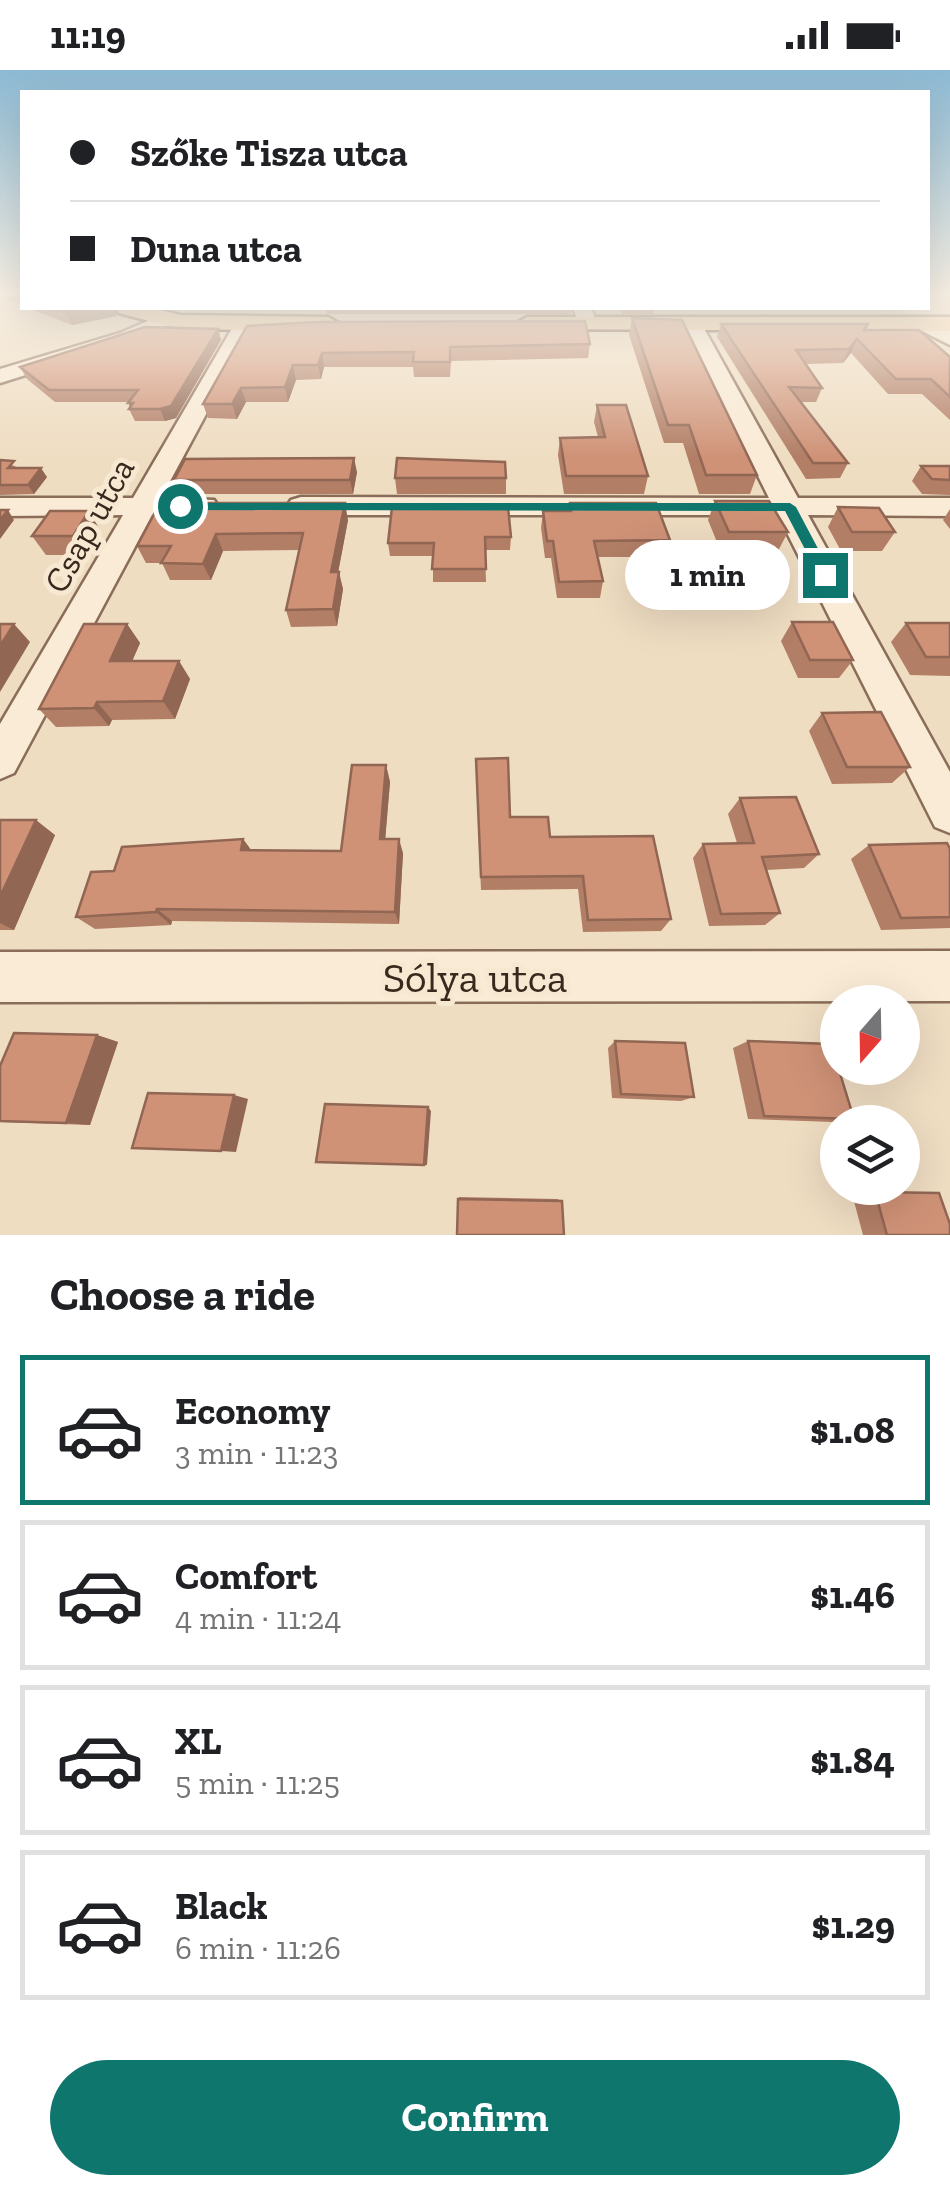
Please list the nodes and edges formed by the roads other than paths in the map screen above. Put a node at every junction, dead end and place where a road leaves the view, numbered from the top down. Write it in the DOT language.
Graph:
graph roads {
  1 [pos="88,348"];
  2 [pos="230,348"];
  3 [pos="705,348"];
  4 [pos="0,376"];
  5 [pos="142,506"];
  6 [pos="240,506"];
  7 [pos="279,506"];
  8 [pos="0,507"];
  9 [pos="790,507"];
  10 [pos="950,507"];
  11 [pos="0,762"];
  12 [pos="950,812"];
  13 [pos="950,976"];
  14 [pos="0,977"];
  1 -- 4 [label="street"];
  2 -- 5 [label="street, Csap utca"];
  3 -- 9 [label="street"];
  5 -- 6 [label="street"];
  5 -- 8 [label="street"];
  5 -- 11 [label="street, Csap utca"];
  7 -- 9 [label="street"];
  9 -- 10 [label="street"];
  9 -- 12 [label="street"];
  13 -- 14 [label="street, Sólya utca"];
}
